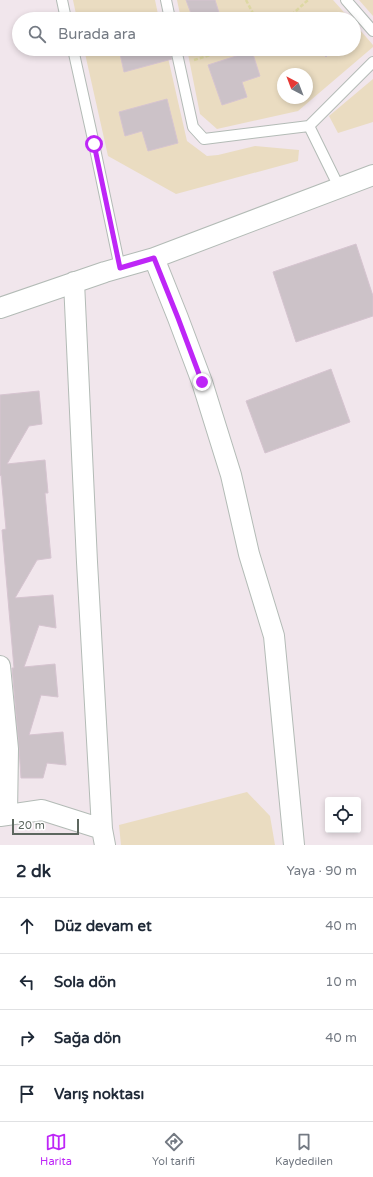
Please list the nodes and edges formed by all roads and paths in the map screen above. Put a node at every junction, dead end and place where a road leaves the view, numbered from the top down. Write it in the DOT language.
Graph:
graph roads {
  1 [pos="62,0"];
  2 [pos="166,0"];
  3 [pos="246,0"];
  4 [pos="308,0"];
  5 [pos="346,0"];
  6 [pos="65,12"];
  7 [pos="169,12"];
  8 [pos="252,12"];
  9 [pos="295,12"];
  10 [pos="356,12"];
  11 [pos="361,17"];
  12 [pos="373,31"];
  13 [pos="75,56"];
  14 [pos="178,56"];
  15 [pos="207,56"];
  16 [pos="373,62"];
  17 [pos="180,64"];
  18 [pos="309,126"];
  19 [pos="373,175"];
  20 [pos="339,187"];
  21 [pos="154,258"];
  22 [pos="120,268"];
  23 [pos="74,282"];
  24 [pos="0,308"];
  25 [pos="0,666"];
  26 [pos="4,749"];
  27 [pos="3,816"];
  28 [pos="104,837"];
  29 [pos="294,845"];
  1 -- 6 [label="lane"];
  2 -- 7 [label="lane"];
  3 -- 8 [label="path"];
  4 -- 9 [label="path"];
  5 -- 10 [label="lane"];
  11 -- 12 [label="lane"];
  13 -- 22 [label="lane"];
  14 -- 17 [label="lane"];
  15 -- 17 [label="path"];
  16 -- 18 [label="lane"];
  17 -- 18 [label="lane"];
  18 -- 20 [label="lane"];
  19 -- 20 [label="street"];
  20 -- 21 [label="street"];
  21 -- 22 [label="street"];
  21 -- 29 [label="street"];
  22 -- 23 [label="street"];
  23 -- 24 [label="street"];
  23 -- 28 [label="street"];
  25 -- 26 [label="street"];
  26 -- 27 [label="street"];
  27 -- 28 [label="street"];
}
